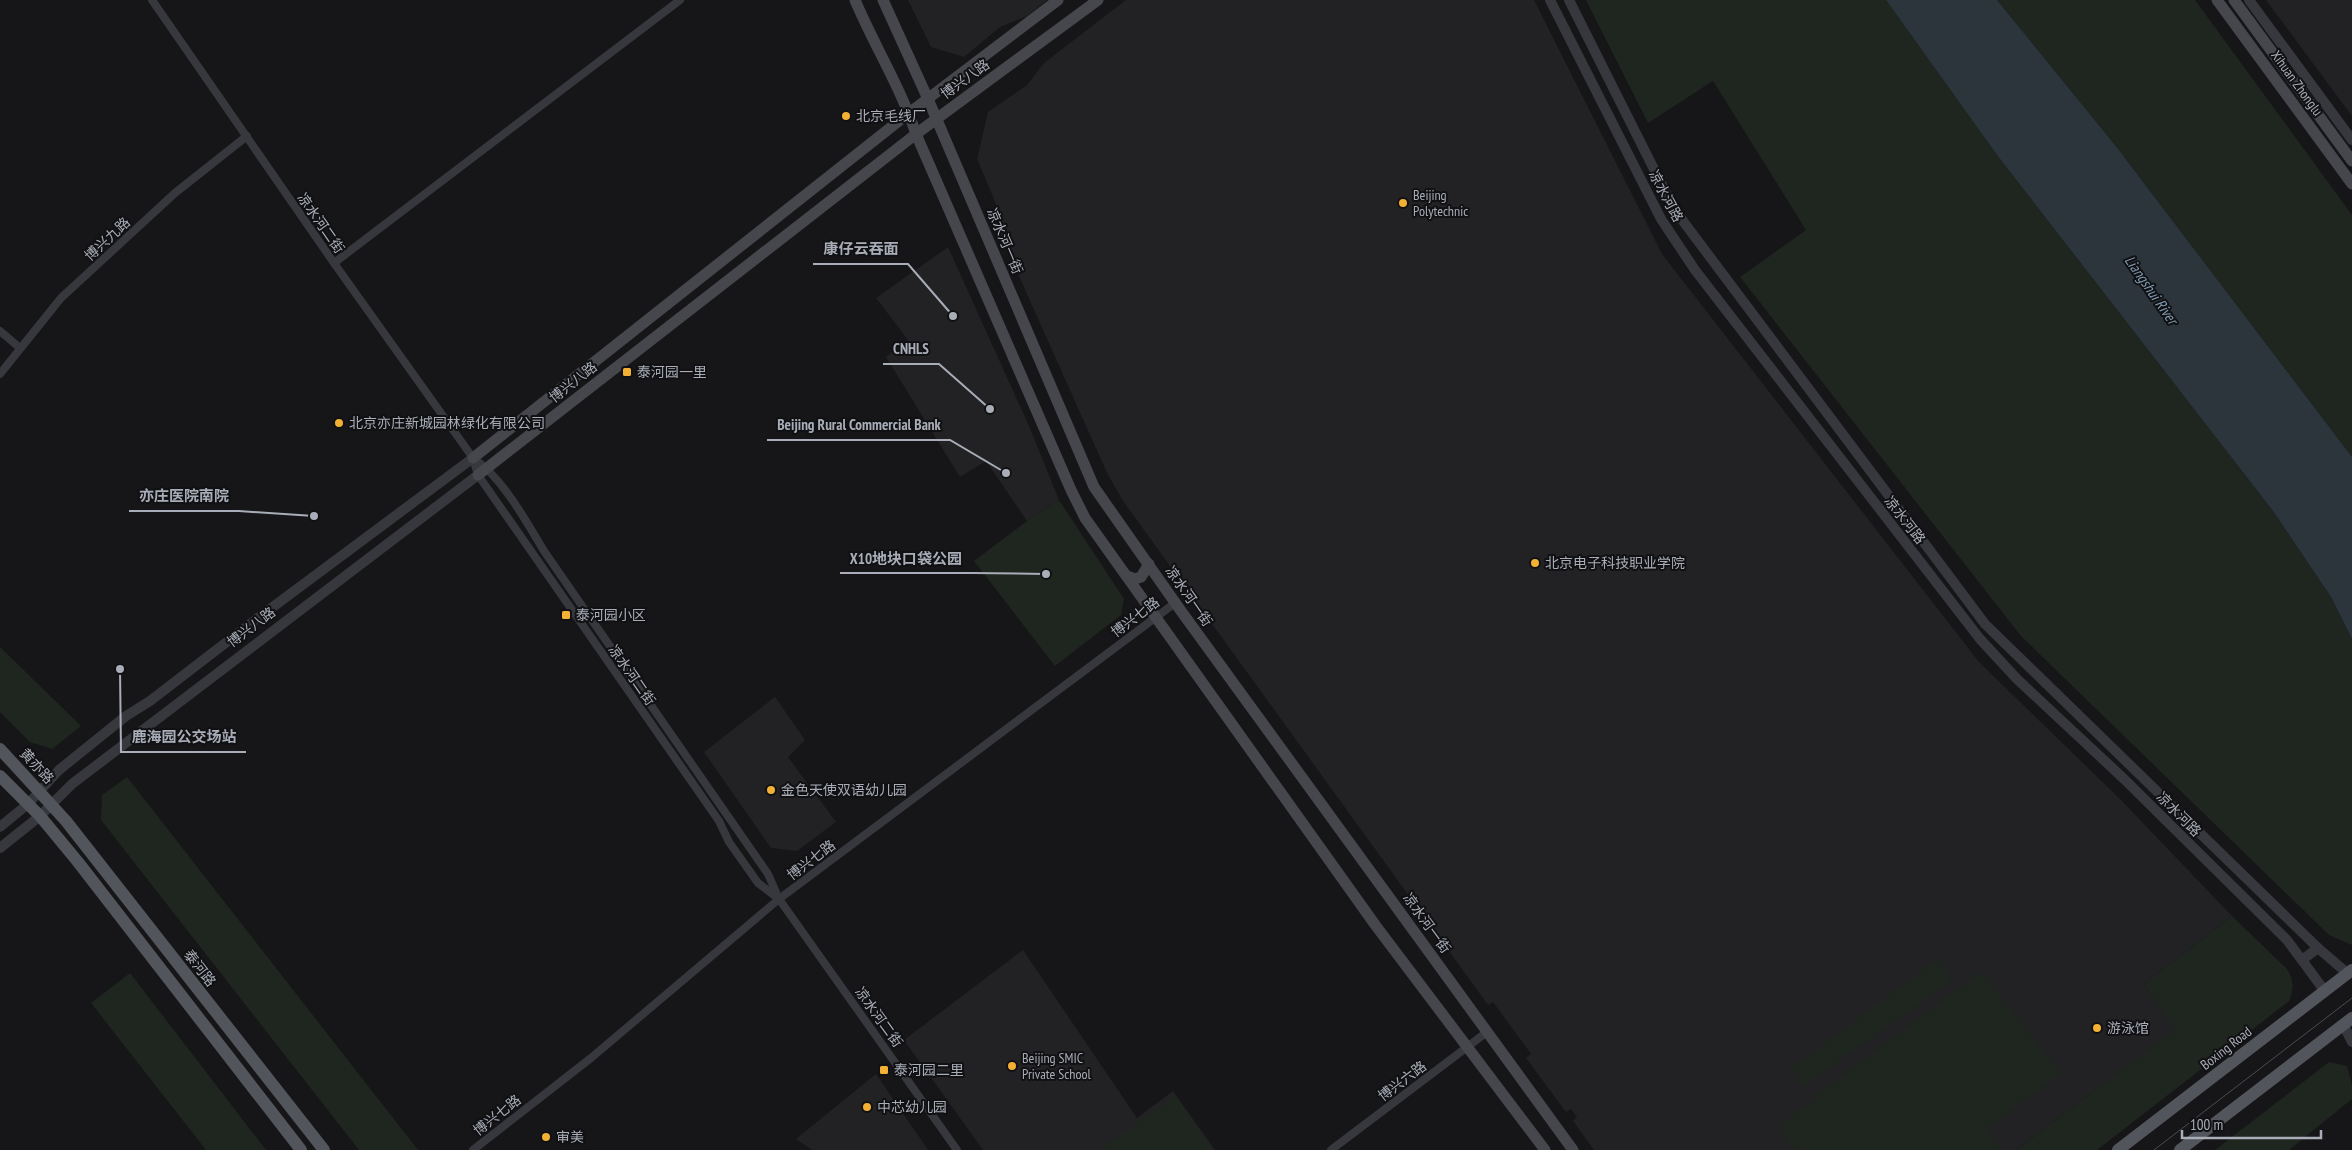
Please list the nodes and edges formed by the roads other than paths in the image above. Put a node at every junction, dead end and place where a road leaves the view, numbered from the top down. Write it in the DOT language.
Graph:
graph roads {
  1 [pos="152,0"];
  2 [pos="680,0"];
  3 [pos="855,0"];
  4 [pos="883,0"];
  5 [pos="1058,0"];
  6 [pos="1098,0"];
  7 [pos="1550,0"];
  8 [pos="1569,0"];
  9 [pos="2217,0"];
  10 [pos="2234,0"];
  11 [pos="2249,0"];
  12 [pos="928,99"];
  13 [pos="909,113"];
  14 [pos="936,119"];
  15 [pos="916,134"];
  16 [pos="247,136"];
  17 [pos="2352,140"];
  18 [pos="2352,161"];
  19 [pos="2352,184"];
  20 [pos="334,262"];
  21 [pos="0,331"];
  22 [pos="20,348"];
  23 [pos="0,374"];
  24 [pos="473,458"];
  25 [pos="488,468"];
  26 [pos="478,475"];
  27 [pos="1149,564"];
  28 [pos="1126,576"];
  29 [pos="1175,603"];
  30 [pos="1156,618"];
  31 [pos="0,749"];
  32 [pos="0,776"];
  33 [pos="39,790"];
  34 [pos="28,804"];
  35 [pos="52,804"];
  36 [pos="40,816"];
  37 [pos="0,827"];
  38 [pos="0,848"];
  39 [pos="779,899"];
  40 [pos="2318,948"];
  41 [pos="2302,960"];
  42 [pos="2349,971"];
  43 [pos="2324,990"];
  44 [pos="2348,1021"];
  45 [pos="1487,1032"];
  46 [pos="2352,1042"];
  47 [pos="1468,1046"];
  48 [pos="301,1150"];
  49 [pos="324,1150"];
  50 [pos="473,1150"];
  51 [pos="957,1150"];
  52 [pos="1331,1150"];
  53 [pos="1545,1150"];
  54 [pos="1573,1150"];
  55 [pos="2118,1150"];
  56 [pos="2180,1150"];
  1 -- 16 [label="street, 凉水河二街"];
  2 -- 20 [label="street"];
  3 -- 13 [label="main road"];
  4 -- 12 [label="main road, 凉水河一街"];
  5 -- 12 [label="main road, 博兴八路"];
  6 -- 14 [label="main road, 博兴八路"];
  7 -- 41 [label="street, 凉水河路"];
  8 -- 40 [label="street, 凉水河路"];
  9 -- 19 [label="main road, Xihuan Zhonglu"];
  10 -- 18 [label="main road, Xihuan Zhonglu"];
  11 -- 17 [label="street"];
  12 -- 13 [label="main road, 博兴八路"];
  12 -- 14 [label="main road, 凉水河一街"];
  13 -- 15 [label="main road"];
  13 -- 24 [label="main road, 博兴八路"];
  14 -- 15 [label="main road, 博兴八路"];
  14 -- 27 [label="main road, 凉水河一街"];
  15 -- 25 [label="main road, 博兴八路"];
  15 -- 28 [label="main road"];
  16 -- 20 [label="street, 凉水河二街"];
  16 -- 22 [label="street, 博兴九路"];
  20 -- 24 [label="street, 凉水河二街"];
  21 -- 22 [label="street"];
  22 -- 23 [label="street, 博兴九路"];
  24 -- 25 [label="street, 凉水河二街"];
  24 -- 26 [label="street, 凉水河二街"];
  24 -- 33 [label="street, 博兴八路"];
  25 -- 26 [label="main road, 博兴八路"];
  25 -- 39 [label="street, 凉水河二街"];
  26 -- 35 [label="street, 博兴八路"];
  26 -- 39 [label="street, 凉水河二街"];
  27 -- 28 [label="main road"];
  27 -- 29 [label="main road, 凉水河一街"];
  28 -- 30 [label="main road"];
  29 -- 30 [label="street, 博兴七路"];
  29 -- 45 [label="main road, 凉水河一街"];
  30 -- 39 [label="street, 博兴七路"];
  30 -- 47 [label="main road"];
  31 -- 33 [label="main road, 黄亦路"];
  32 -- 34 [label="main road"];
  33 -- 34 [label="street, 博兴八路"];
  33 -- 35 [label="main road, 黄亦路"];
  34 -- 36 [label="main road"];
  34 -- 37 [label="street, 博兴八路"];
  35 -- 36 [label="street, 博兴八路"];
  35 -- 49 [label="main road, 泰河路"];
  36 -- 38 [label="street, 博兴八路"];
  36 -- 48 [label="main road"];
  39 -- 50 [label="street, 博兴七路"];
  39 -- 51 [label="street, 凉水河二街"];
  40 -- 41 [label="street"];
  40 -- 42 [label="street, 凉水河路"];
  41 -- 43 [label="street, 凉水河路"];
  42 -- 43 [label="main road, Boxing Road"];
  43 -- 55 [label="main road, Boxing Road"];
  44 -- 46 [label="street"];
  44 -- 56 [label="main road"];
  45 -- 47 [label="street, 博兴六路"];
  45 -- 54 [label="main road, 凉水河一街"];
  47 -- 52 [label="street, 博兴六路"];
  47 -- 53 [label="main road"];
}
